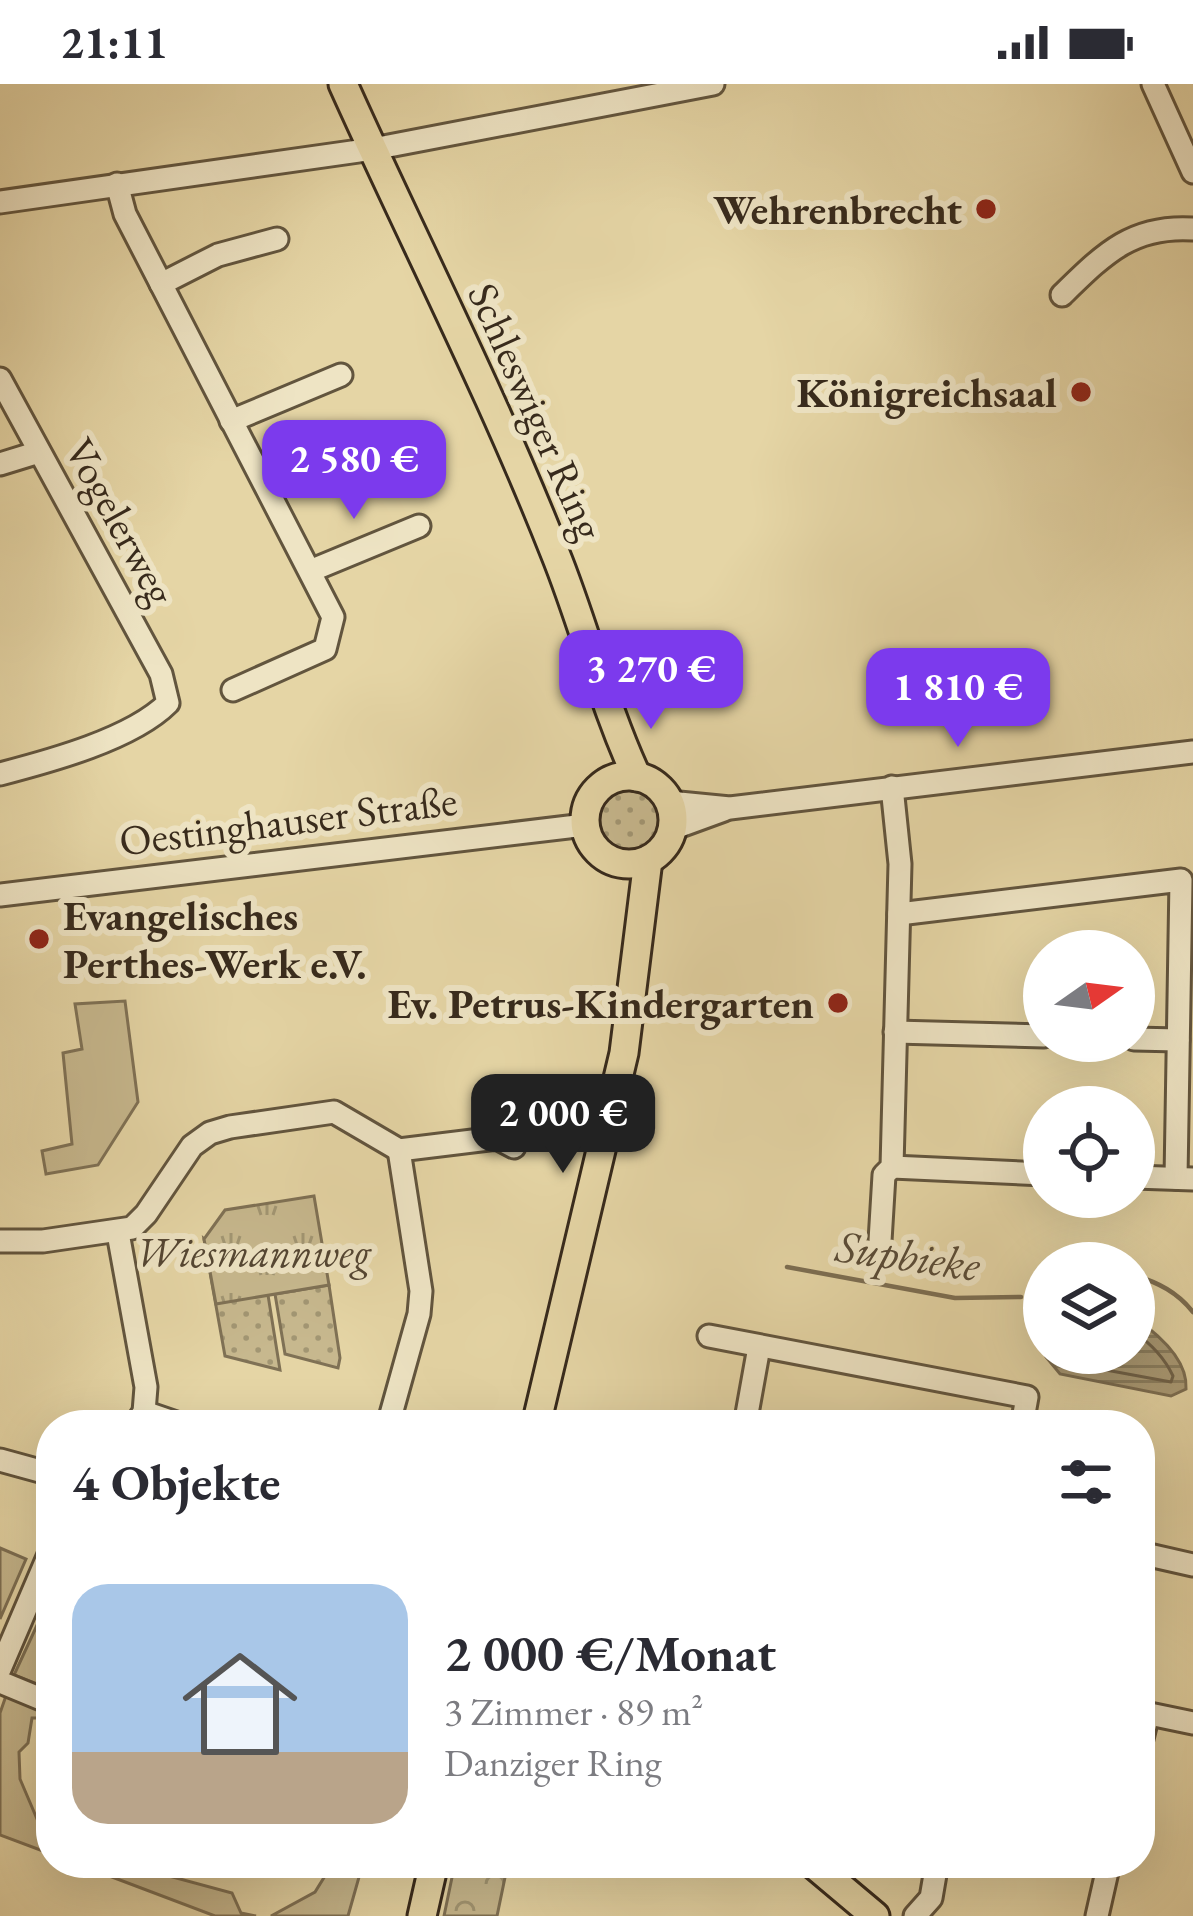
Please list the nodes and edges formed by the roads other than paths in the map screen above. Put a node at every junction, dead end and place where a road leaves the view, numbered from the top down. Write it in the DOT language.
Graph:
graph roads {
  1 [pos="343,84"];
  2 [pos="713,84"];
  3 [pos="1154,84"];
  4 [pos="373,149"];
  5 [pos="1193,172"];
  6 [pos="117,184"];
  7 [pos="0,202"];
  8 [pos="1193,229"];
  9 [pos="278,239"];
  10 [pos="161,284"];
  11 [pos="1062,295"];
  12 [pos="341,375"];
  13 [pos="0,379"];
  14 [pos="231,422"];
  15 [pos="38,452"];
  16 [pos="0,464"];
  17 [pos="419,526"];
  18 [pos="310,571"];
  19 [pos="233,690"];
  20 [pos="608,714"];
  21 [pos="1193,752"];
  22 [pos="0,774"];
  23 [pos="637,777"];
  24 [pos="607,782"];
  25 [pos="892,787"];
  26 [pos="670,815"];
  27 [pos="585,824"];
  28 [pos="634,862"];
  29 [pos="0,895"];
  30 [pos="899,914"];
  31 [pos="896,1032"];
  32 [pos="1023,1035"];
  33 [pos="1155,1039"];
  34 [pos="1178,1040"];
  35 [pos="514,1147"];
  36 [pos="399,1150"];
  37 [pos="892,1167"];
  38 [pos="1023,1173"];
  39 [pos="1184,1178"];
  40 [pos="118,1233"];
  41 [pos="0,1241"];
  42 [pos="880,1241"];
  43 [pos="709,1336"];
  44 [pos="759,1347"];
  45 [pos="140,1410"];
  46 [pos="392,1410"];
  47 [pos="540,1410"];
  48 [pos="748,1410"];
  49 [pos="1025,1410"];
  50 [pos="0,1460"];
  51 [pos="36,1470"];
  52 [pos="1155,1556"];
  53 [pos="1193,1565"];
  54 [pos="36,1585"];
  55 [pos="0,1670"];
  56 [pos="0,1682"];
  57 [pos="36,1697"];
  58 [pos="1155,1715"];
  59 [pos="1193,1723"];
  60 [pos="431,1878"];
  61 [pos="830,1878"];
  62 [pos="935,1878"];
  63 [pos="1105,1878"];
  64 [pos="422,1916"];
  65 [pos="875,1916"];
  66 [pos="915,1916"];
  67 [pos="1096,1916"];
  1 -- 4 [label="main road, Schleswiger Ring"];
  2 -- 4 [label="street"];
  3 -- 5 [label="street"];
  4 -- 6 [label="street"];
  4 -- 20 [label="main road, Schleswiger Ring"];
  6 -- 7 [label="street"];
  6 -- 10 [label="street"];
  8 -- 11 [label="street"];
  9 -- 10 [label="street"];
  10 -- 14 [label="street"];
  12 -- 14 [label="street"];
  13 -- 15 [label="street, Vogelerweg"];
  14 -- 18 [label="street"];
  15 -- 16 [label="street"];
  15 -- 22 [label="street, Vogelerweg"];
  17 -- 18 [label="street"];
  18 -- 19 [label="street"];
  20 -- 23 [label="main road, Schleswiger Ring"];
  20 -- 24 [label="main road, Schleswiger Ring"];
  21 -- 25 [label="street"];
  23 -- 24 [label="main road"];
  23 -- 26 [label="main road"];
  24 -- 27 [label="main road"];
  25 -- 26 [label="street"];
  25 -- 30 [label="street"];
  26 -- 28 [label="main road"];
  27 -- 28 [label="main road"];
  27 -- 29 [label="street, Oestinghauser Straße"];
  28 -- 47 [label="main road"];
  30 -- 31 [label="street"];
  30 -- 34 [label="street"];
  31 -- 32 [label="street"];
  31 -- 37 [label="street"];
  33 -- 34 [label="street"];
  34 -- 39 [label="street"];
  35 -- 36 [label="street"];
  36 -- 40 [label="street"];
  36 -- 46 [label="street"];
  37 -- 38 [label="street"];
  37 -- 42 [label="street"];
  40 -- 41 [label="street"];
  40 -- 45 [label="street"];
  43 -- 44 [label="street"];
  44 -- 48 [label="street"];
  44 -- 49 [label="street"];
  50 -- 51 [label="street"];
  52 -- 53 [label="street"];
  54 -- 55 [label="street"];
  56 -- 57 [label="street"];
  58 -- 59 [label="street"];
  60 -- 64 [label="main road"];
  61 -- 65 [label="main road"];
  62 -- 66 [label="street"];
  63 -- 67 [label="street"];
}
